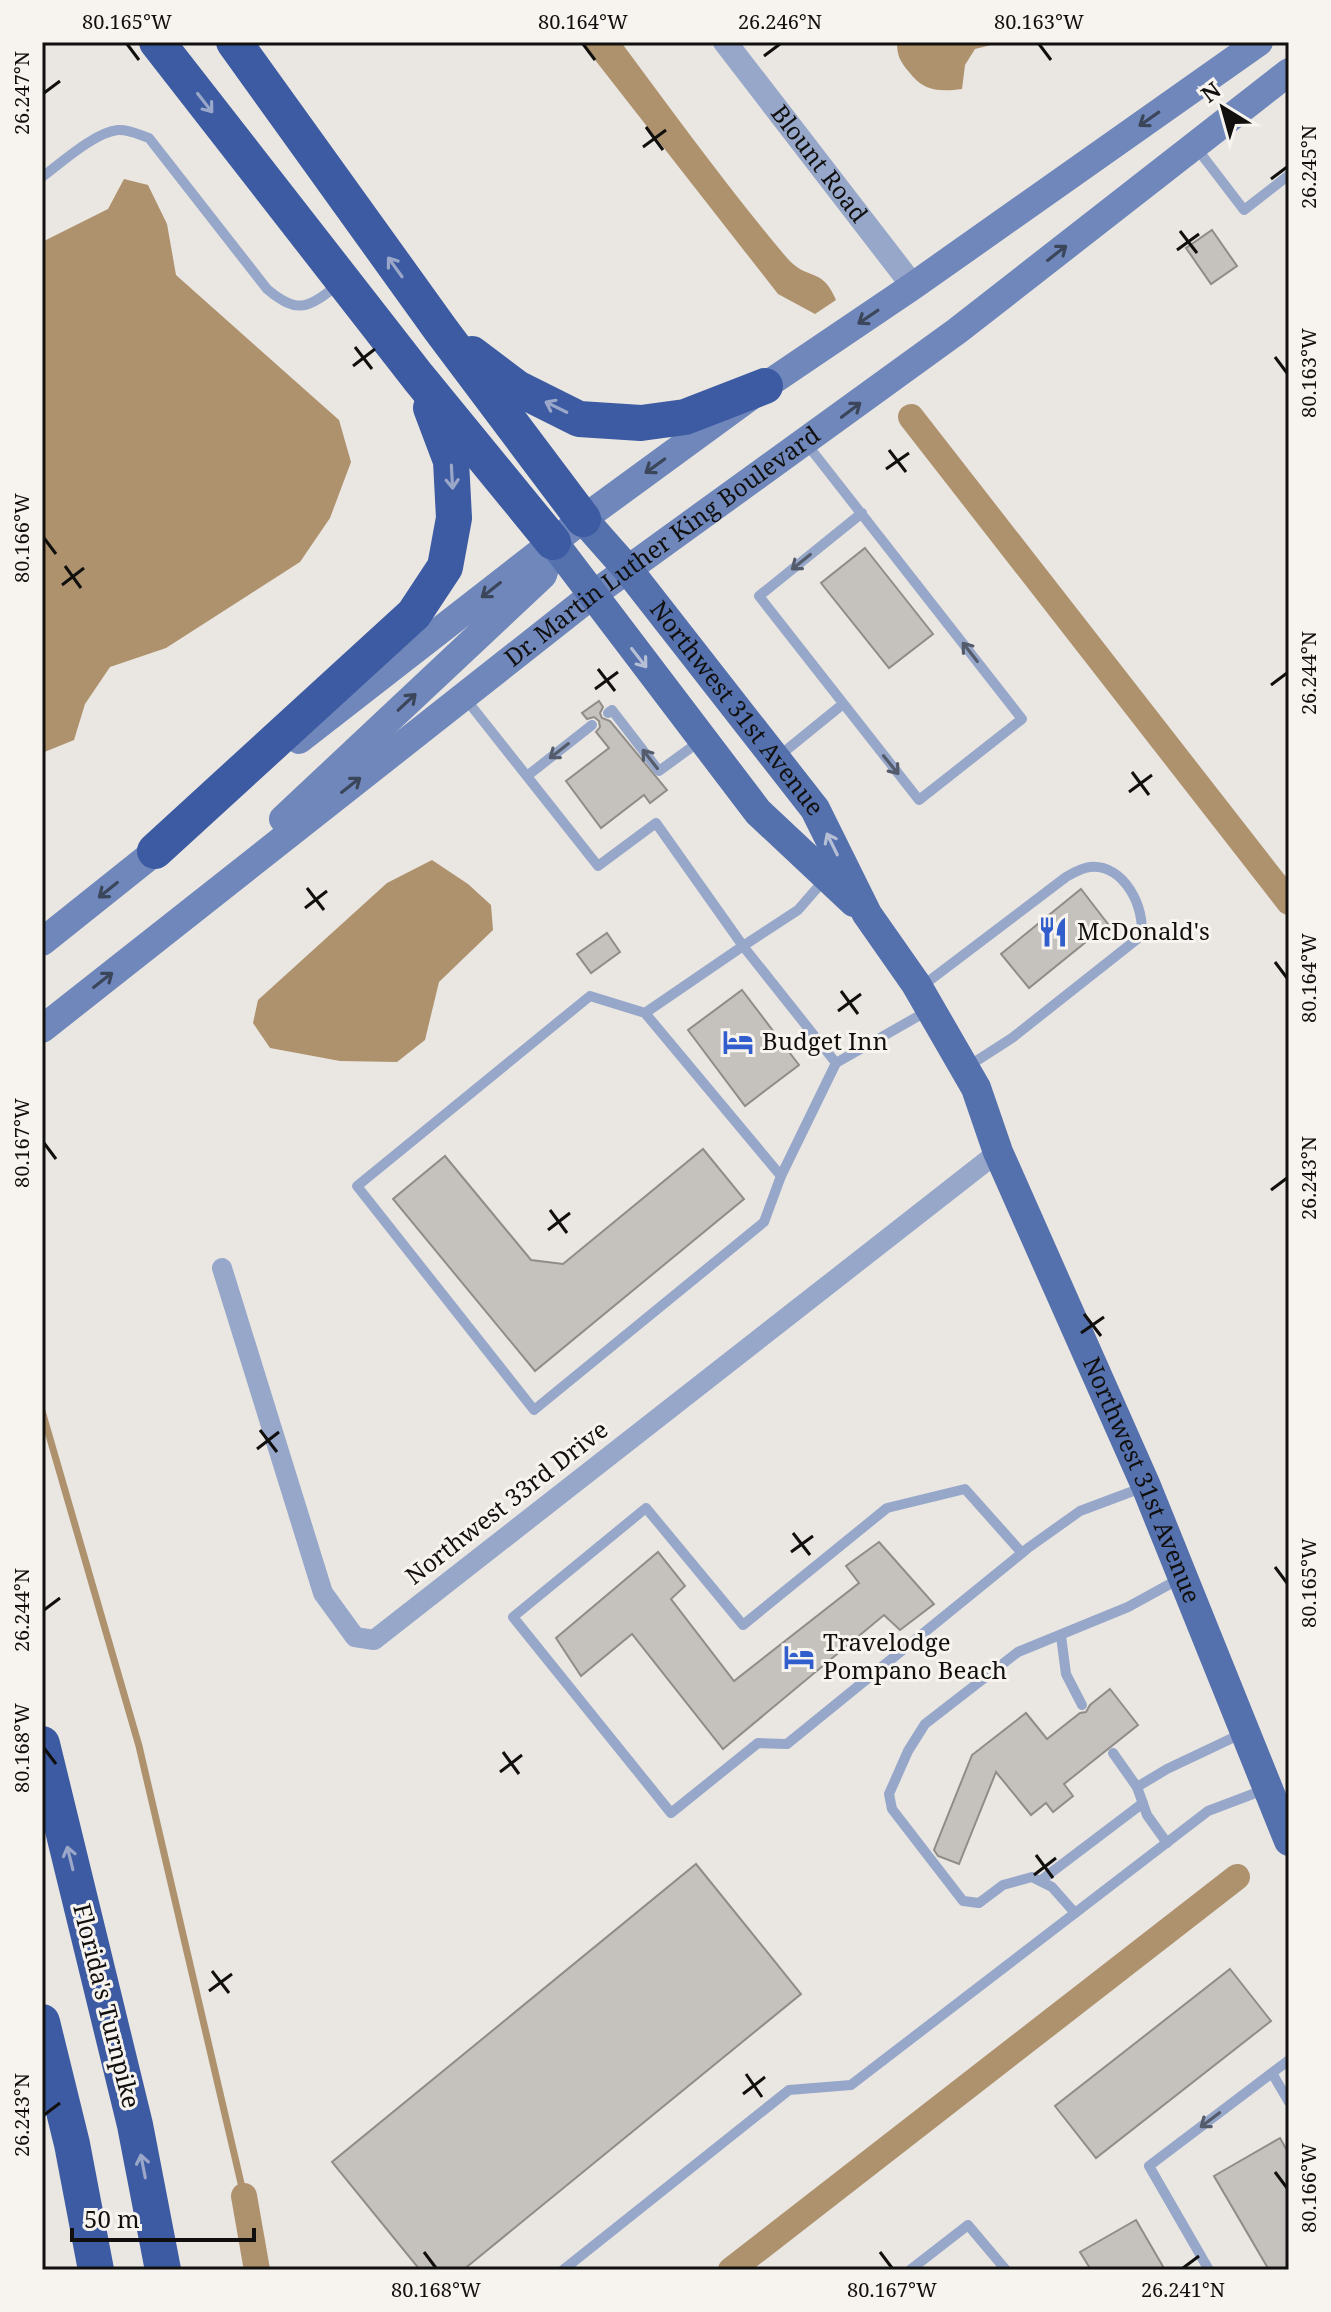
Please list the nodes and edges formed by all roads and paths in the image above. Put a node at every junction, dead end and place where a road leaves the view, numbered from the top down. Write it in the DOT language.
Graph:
graph roads {
  1 [pos="157,42"];
  2 [pos="234,42"];
  3 [pos="725,42"];
  4 [pos="1259,42"];
  5 [pos="1289,72"];
  6 [pos="1194,146"];
  7 [pos="1289,175"];
  8 [pos="42,177"];
  9 [pos="344,281"];
  10 [pos="913,286"];
  11 [pos="441,330"];
  12 [pos="418,377"];
  13 [pos="765,386"];
  14 [pos="806,443"];
  15 [pos="862,513"];
  16 [pos="583,519"];
  17 [pos="553,542"];
  18 [pos="629,571"];
  19 [pos="591,596"];
  20 [pos="464,696"];
  21 [pos="843,704"];
  22 [pos="608,713"];
  23 [pos="592,725"];
  24 [pos="702,740"];
  25 [pos="776,759"];
  26 [pos="527,776"];
  27 [pos="155,851"];
  28 [pos="258,859"];
  29 [pos="827,877"];
  30 [pos="867,914"];
  31 [pos="42,942"];
  32 [pos="743,946"];
  33 [pos="925,999"];
  34 [pos="645,1013"];
  35 [pos="42,1029"];
  36 [pos="836,1063"];
  37 [pos="965,1068"];
  38 [pos="998,1152"];
  39 [pos="781,1176"];
  40 [pos="222,1268"];
  41 [pos="1146,1486"];
  42 [pos="1022,1553"];
  43 [pos="1183,1576"];
  44 [pos="1061,1636"];
  45 [pos="1082,1705"];
  46 [pos="1245,1732"];
  47 [pos="42,1744"];
  48 [pos="1113,1753"];
  49 [pos="1137,1787"];
  50 [pos="1268,1788"];
  51 [pos="1143,1803"];
  52 [pos="1289,1841"];
  53 [pos="1167,1843"];
  54 [pos="1040,1881"];
  55 [pos="1075,1913"];
  56 [pos="42,2022"];
  57 [pos="1289,2060"];
  58 [pos="1272,2073"];
  59 [pos="1289,2102"];
  60 [pos="96,2270"];
  61 [pos="163,2270"];
  62 [pos="563,2270"];
  63 [pos="910,2270"];
  64 [pos="1006,2270"];
  65 [pos="1209,2270"];
  1 -- 9 [label="highway, one-way"];
  11 -- 2 [label="highway, one-way"];
  3 -- 10 [label="street, Blount Road"];
  4 -- 10 [label="main road, one-way"];
  5 -- 6 [label="main road, Dr. Martin Luther King Boulevard"];
  6 -- 7 [label="lane"];
  14 -- 6 [label="main road, Dr. Martin Luther King Boulevard, one-way"];
  8 -- 9 [label="lane"];
  9 -- 12 [label="highway"];
  10 -- 13 [label="main road, one-way"];
  13 -- 11 [label="highway, one-way"];
  11 -- 16 [label="highway"];
  12 -- 17 [label="highway"];
  12 -- 27 [label="highway, one-way"];
  13 -- 16 [label="main road, one-way"];
  14 -- 15 [label="lane"];
  14 -- 18 [label="main road, Dr. Martin Luther King Boulevard"];
  15 -- 21 [label="lane, one-way"];
  21 -- 15 [label="lane, one-way"];
  16 -- 17 [label="main road"];
  16 -- 18 [label="main road, Northwest 31st Avenue"];
  17 -- 19 [label="main road, Northwest 31st Avenue"];
  17 -- 27 [label="main road, one-way"];
  28 -- 17 [label="main road, one-way"];
  18 -- 19 [label="main road, Dr. Martin Luther King Boulevard"];
  18 -- 25 [label="main road, Northwest 31st Avenue"];
  19 -- 20 [label="main road, Dr. Martin Luther King Boulevard"];
  19 -- 24 [label="main road, Northwest 31st Avenue, one-way"];
  20 -- 26 [label="lane"];
  28 -- 20 [label="main road, Dr. Martin Luther King Boulevard, one-way"];
  21 -- 25 [label="lane"];
  24 -- 22 [label="lane, one-way"];
  23 -- 26 [label="lane, one-way"];
  24 -- 29 [label="main road, Northwest 31st Avenue"];
  30 -- 25 [label="main road, Northwest 31st Avenue, one-way"];
  26 -- 32 [label="lane"];
  27 -- 31 [label="main road, one-way"];
  35 -- 28 [label="main road, Dr. Martin Luther King Boulevard, one-way"];
  29 -- 30 [label="main road, Northwest 31st Avenue"];
  29 -- 32 [label="lane"];
  30 -- 33 [label="main road, Northwest 31st Avenue"];
  32 -- 34 [label="lane"];
  32 -- 36 [label="lane"];
  33 -- 36 [label="lane"];
  33 -- 37 [label="main road, Northwest 31st Avenue"];
  33 -- 37 [label="lane"];
  34 -- 39 [label="lane"];
  34 -- 39 [label="lane"];
  36 -- 39 [label="lane"];
  37 -- 38 [label="main road, Northwest 31st Avenue"];
  38 -- 40 [label="street, Northwest 33rd Drive"];
  38 -- 41 [label="main road, Northwest 31st Avenue"];
  41 -- 42 [label="lane"];
  41 -- 43 [label="main road, Northwest 31st Avenue"];
  42 -- 42 [label="lane"];
  43 -- 44 [label="lane"];
  43 -- 46 [label="main road, Northwest 31st Avenue"];
  44 -- 45 [label="lane"];
  44 -- 54 [label="lane"];
  46 -- 49 [label="lane"];
  46 -- 50 [label="main road, Northwest 31st Avenue"];
  61 -- 47 [label="highway, Florida's Turnpike, one-way"];
  48 -- 49 [label="lane"];
  49 -- 51 [label="lane"];
  50 -- 52 [label="main road, Northwest 31st Avenue"];
  50 -- 53 [label="lane"];
  51 -- 53 [label="lane"];
  51 -- 54 [label="lane"];
  53 -- 55 [label="lane"];
  54 -- 55 [label="lane"];
  55 -- 62 [label="lane"];
  56 -- 60 [label="highway"];
  57 -- 58 [label="lane"];
  58 -- 59 [label="lane"];
  58 -- 65 [label="lane, one-way"];
  63 -- 64 [label="lane"];
}
